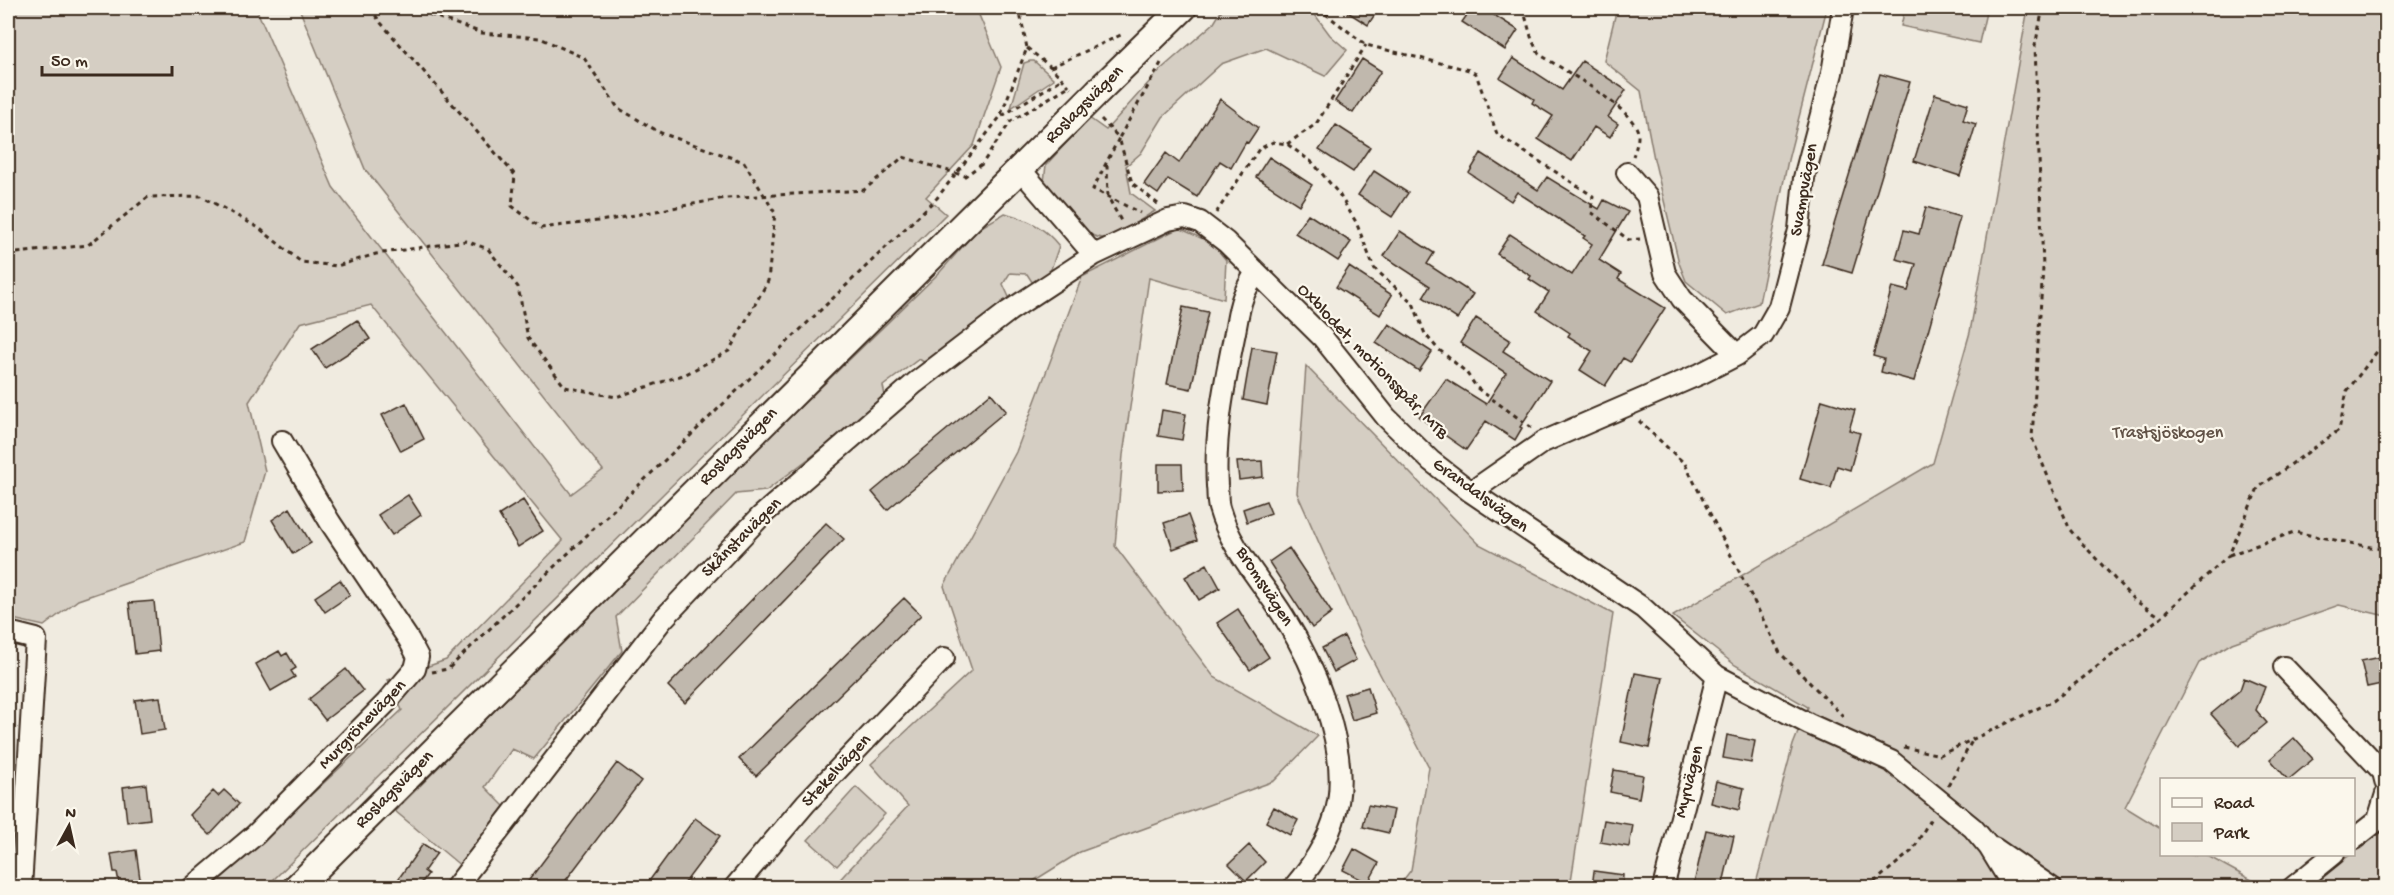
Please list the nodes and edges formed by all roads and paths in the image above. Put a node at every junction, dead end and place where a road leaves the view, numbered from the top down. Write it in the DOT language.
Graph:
graph roads {
  1 [pos="370,8"];
  2 [pos="411,8"];
  3 [pos="1019,8"];
  4 [pos="1183,8"];
  5 [pos="1318,8"];
  6 [pos="1523,8"];
  7 [pos="1843,8"];
  8 [pos="2043,8"];
  9 [pos="1133,30"];
  10 [pos="1366,45"];
  11 [pos="1027,48"];
  12 [pos="1161,63"];
  13 [pos="1051,68"];
  14 [pos="1062,79"];
  15 [pos="1069,86"];
  16 [pos="1083,102"];
  17 [pos="1098,116"];
  18 [pos="1000,117"];
  19 [pos="1119,138"];
  20 [pos="1287,144"];
  21 [pos="1020,169"];
  22 [pos="957,173"];
  23 [pos="1627,173"];
  24 [pos="764,196"];
  25 [pos="1108,197"];
  26 [pos="1167,218"];
  27 [pos="1207,228"];
  28 [pos="1134,236"];
  29 [pos="1656,236"];
  30 [pos="8,254"];
  31 [pos="1094,255"];
  32 [pos="1255,273"];
  33 [pos="2386,342"];
  34 [pos="1737,355"];
  35 [pos="1623,407"];
  36 [pos="282,441"];
  37 [pos="1543,442"];
  38 [pos="1471,492"];
  39 [pos="2386,550"];
  40 [pos="2229,555"];
  41 [pos="2161,617"];
  42 [pos="8,632"];
  43 [pos="944,658"];
  44 [pos="2284,667"];
  45 [pos="415,669"];
  46 [pos="1717,676"];
  47 [pos="1850,723"];
  48 [pos="1973,739"];
  49 [pos="1897,746"];
  50 [pos="2386,784"];
  51 [pos="2386,794"];
  52 [pos="1940,800"];
  53 [pos="2355,838"];
  54 [pos="1989,847"];
  55 [pos="2333,856"];
  56 [pos="21,888"];
  57 [pos="192,888"];
  58 [pos="296,888"];
  59 [pos="455,888"];
  60 [pos="734,888"];
  61 [pos="1293,888"];
  62 [pos="1663,888"];
  63 [pos="1867,888"];
  64 [pos="2014,888"];
  65 [pos="2052,888"];
  66 [pos="2292,888"];
  1 -- 24 [label="path"];
  2 -- 24 [label="path"];
  3 -- 11 [label="path"];
  4 -- 16 [label="main road, Roslagsvägen"];
  5 -- 10 [label="path"];
  6 -- 23 [label="path"];
  7 -- 34 [label="street, Svampvägen"];
  8 -- 41 [label="path"];
  9 -- 13 [label="path"];
  10 -- 20 [label="path"];
  10 -- 29 [label="path"];
  11 -- 13 [label="path"];
  11 -- 18 [label="path"];
  12 -- 19 [label="path"];
  13 -- 14 [label="path"];
  14 -- 15 [label="path"];
  14 -- 18 [label="path"];
  15 -- 16 [label="path"];
  15 -- 22 [label="path"];
  16 -- 19 [label="path"];
  16 -- 21 [label="main road, Roslagsvägen"];
  17 -- 19 [label="path"];
  18 -- 22 [label="path"];
  19 -- 25 [label="path"];
  19 -- 25 [label="path"];
  19 -- 26 [label="path"];
  20 -- 27 [label="path"];
  20 -- 37 [label="path"];
  21 -- 31 [label="street"];
  21 -- 58 [label="main road, Roslagsvägen"];
  22 -- 24 [label="path"];
  22 -- 45 [label="path"];
  23 -- 29 [label="street"];
  24 -- 30 [label="path"];
  25 -- 26 [label="path"];
  25 -- 28 [label="path"];
  26 -- 27 [label="street, Grandalsvägen"];
  26 -- 28 [label="street, Grandalsvägen"];
  27 -- 32 [label="street, Grandalsvägen"];
  28 -- 31 [label="street, Grandalsvägen"];
  29 -- 34 [label="street"];
  31 -- 59 [label="street, Skånstavägen"];
  32 -- 38 [label="street, Grandalsvägen"];
  32 -- 61 [label="street, Bromsvägen"];
  33 -- 40 [label="path"];
  34 -- 35 [label="street, Svampvägen"];
  35 -- 37 [label="street, Svampvägen"];
  35 -- 47 [label="path"];
  36 -- 45 [label="street, Murgrönevägen"];
  37 -- 38 [label="street, Svampvägen"];
  38 -- 46 [label="street, Grandalsvägen"];
  39 -- 40 [label="path"];
  40 -- 41 [label="path"];
  41 -- 48 [label="path"];
  42 -- 56 [label="street"];
  43 -- 60 [label="street, Stekelvägen"];
  44 -- 50 [label="street"];
  45 -- 57 [label="street, Murgrönevägen"];
  46 -- 52 [label="street, Grandalsvägen"];
  46 -- 62 [label="street, Myrvägen"];
  48 -- 49 [label="path"];
  48 -- 52 [label="path"];
  51 -- 53 [label="street"];
  52 -- 54 [label="street, Grandalsvägen"];
  52 -- 63 [label="path"];
  54 -- 64 [label="street, Grandalsvägen"];
  54 -- 65 [label="street, Grandalsvägen"];
  55 -- 66 [label="street"];
}
